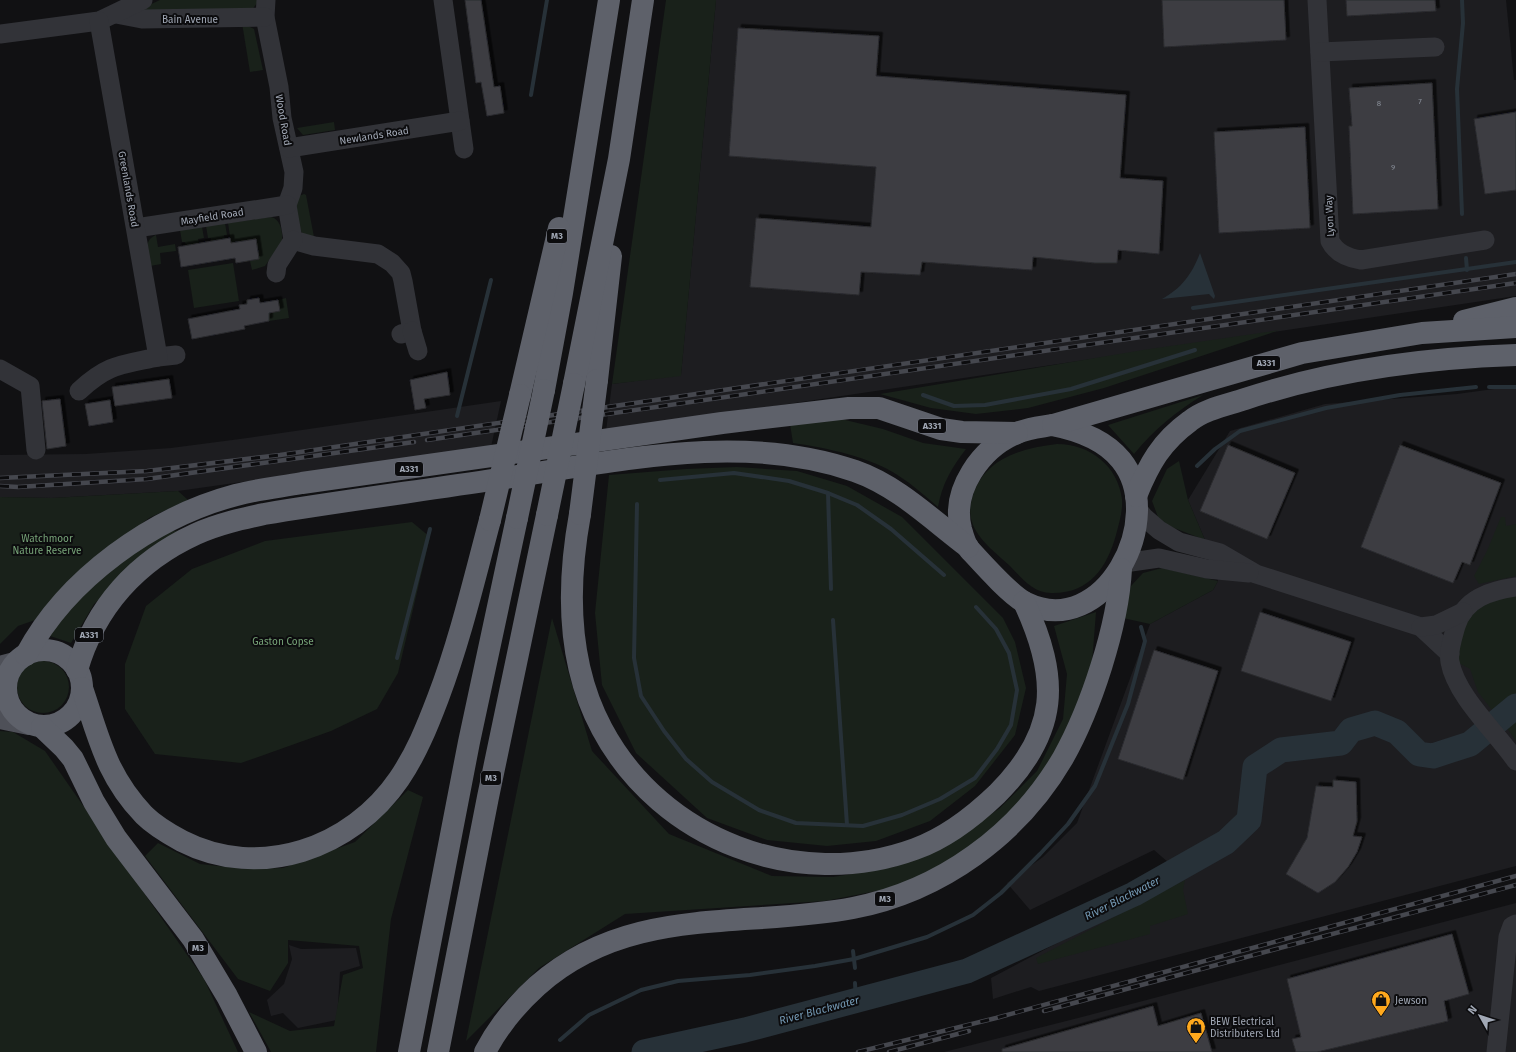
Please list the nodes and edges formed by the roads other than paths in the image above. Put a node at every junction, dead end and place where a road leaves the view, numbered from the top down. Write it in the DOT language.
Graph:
graph roads {
  1 [pos="143,0"];
  2 [pos="443,0"];
  3 [pos="608,0"];
  4 [pos="643,0"];
  5 [pos="1317,0"];
  6 [pos="265,9"];
  7 [pos="107,17"];
  8 [pos="0,34"];
  9 [pos="1435,47"];
  10 [pos="1320,52"];
  11 [pos="596,77"];
  12 [pos="460,121"];
  13 [pos="289,148"];
  14 [pos="464,149"];
  15 [pos="619,159"];
  16 [pos="287,205"];
  17 [pos="136,228"];
  18 [pos="293,240"];
  19 [pos="1485,240"];
  20 [pos="273,277"];
  21 [pos="1516,308"];
  22 [pos="1516,328"];
  23 [pos="1422,333"];
  24 [pos="418,351"];
  25 [pos="1516,354"];
  26 [pos="0,369"];
  27 [pos="79,391"];
  28 [pos="1052,425"];
  29 [pos="1017,433"];
  30 [pos="36,450"];
  31 [pos="1136,501"];
  32 [pos="968,547"];
  33 [pos="1122,566"];
  34 [pos="1256,574"];
  35 [pos="1516,587"];
  36 [pos="1024,602"];
  37 [pos="1463,612"];
  38 [pos="1421,628"];
  39 [pos="1450,654"];
  40 [pos="14,661"];
  41 [pos="79,679"];
  42 [pos="0,718"];
  43 [pos="36,725"];
  44 [pos="1515,759"];
  45 [pos="1516,924"];
  46 [pos="490,1044"];
  47 [pos="439,1048"];
  48 [pos="410,1049"];
  49 [pos="256,1051"];
  50 [pos="1496,1052"];
  1 -- 7 [label="street, Bain Avenue"];
  2 -- 12 [label="street"];
  3 -- 11 [label="highway, M3"];
  4 -- 15 [label="highway, M3"];
  5 -- 10 [label="street, Lyon Way"];
  6 -- 7 [label="street, Bain Avenue"];
  6 -- 13 [label="street, Wood Road"];
  7 -- 8 [label="street, Bain Avenue"];
  7 -- 17 [label="street, Greenlands Road"];
  9 -- 10 [label="street"];
  10 -- 19 [label="street, Lyon Way"];
  11 -- 41 [label="highway, M3, bridge"];
  11 -- 48 [label="highway, M3, bridge"];
  12 -- 13 [label="street, Newlands Road"];
  12 -- 14 [label="street"];
  13 -- 16 [label="street, Wood Road"];
  15 -- 36 [label="highway, M3, bridge"];
  15 -- 47 [label="highway, M3, bridge"];
  16 -- 17 [label="street, Mayfield Road"];
  16 -- 18 [label="street, Wood Road"];
  17 -- 27 [label="street, Greenlands Road"];
  18 -- 20 [label="street"];
  18 -- 24 [label="street"];
  21 -- 23 [label="highway"];
  22 -- 23 [label="highway, A331"];
  23 -- 28 [label="highway, A331"];
  25 -- 31 [label="highway"];
  26 -- 30 [label="street"];
  28 -- 29 [label="highway"];
  28 -- 31 [label="highway"];
  29 -- 32 [label="highway"];
  29 -- 40 [label="highway, A331"];
  31 -- 33 [label="highway"];
  31 -- 34 [label="street"];
  32 -- 36 [label="highway"];
  32 -- 41 [label="highway, A331"];
  33 -- 34 [label="street"];
  33 -- 36 [label="highway"];
  33 -- 46 [label="highway, M3"];
  34 -- 38 [label="street"];
  35 -- 37 [label="street"];
  37 -- 38 [label="street"];
  37 -- 39 [label="street"];
  38 -- 39 [label="street"];
  39 -- 44 [label="street"];
  40 -- 41 [label="highway"];
  40 -- 43 [label="highway"];
  41 -- 43 [label="highway"];
  42 -- 43 [label="main road"];
  43 -- 49 [label="highway, M3"];
  45 -- 50 [label="street"];
}
